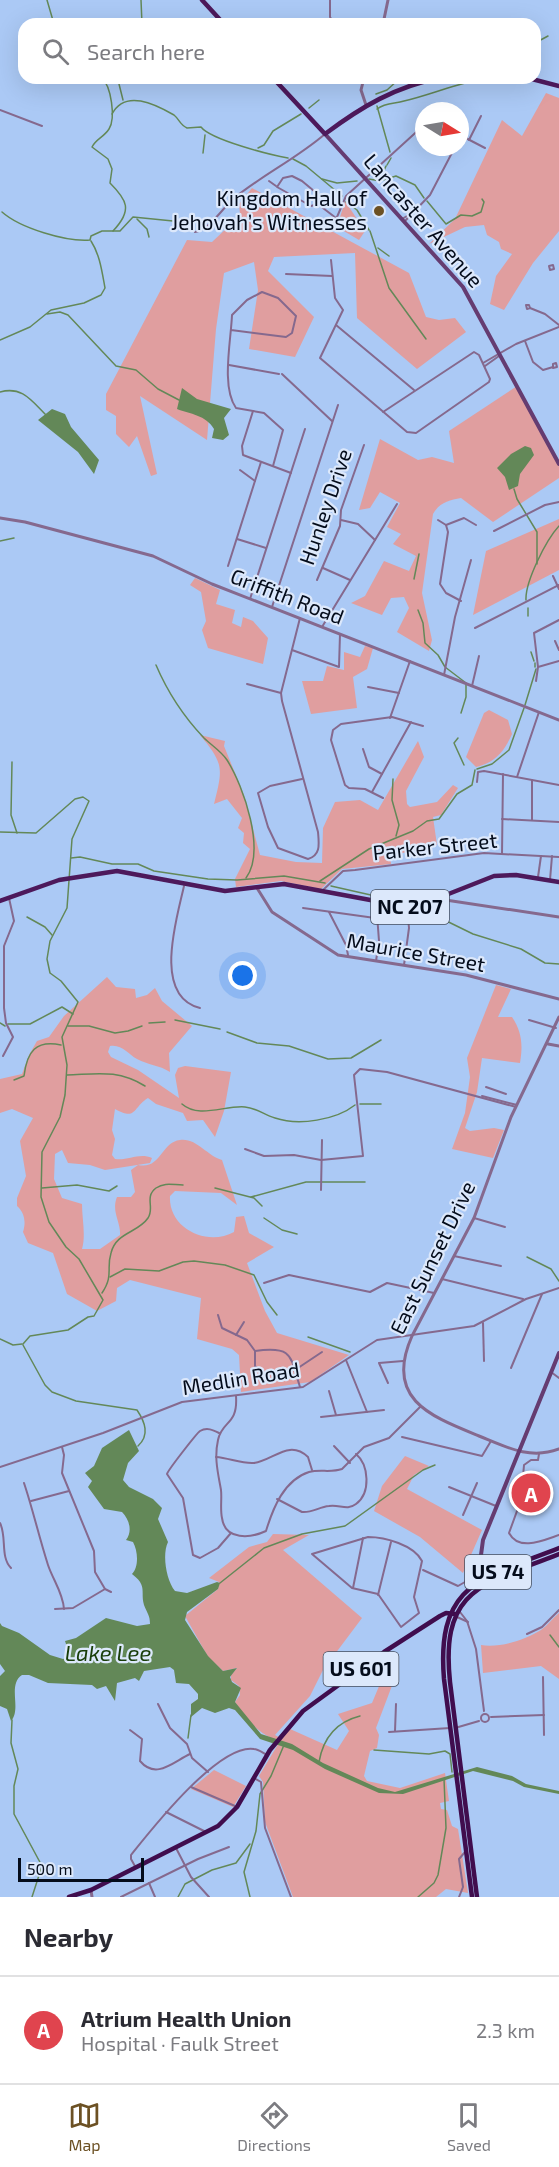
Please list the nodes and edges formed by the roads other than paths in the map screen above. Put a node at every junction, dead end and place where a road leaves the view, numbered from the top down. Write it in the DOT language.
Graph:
graph roads {
  1 [pos="202,0"];
  2 [pos="330,0"];
  3 [pos="388,0"];
  4 [pos="218,18"];
  5 [pos="331,18"];
  6 [pos="384,18"];
  7 [pos="541,81"];
  8 [pos="279,84"];
  9 [pos="362,84"];
  10 [pos="416,84"];
  11 [pos="559,86"];
  12 [pos="366,105"];
  13 [pos="0,110"];
  14 [pos="481,116"];
  15 [pos="42,126"];
  16 [pos="415,132"];
  17 [pos="325,134"];
  18 [pos="469,140"];
  19 [pos="485,148"];
  20 [pos="450,156"];
  21 [pos="365,178"];
  22 [pos="269,181"];
  23 [pos="277,187"];
  24 [pos="318,204"];
  25 [pos="336,218"];
  26 [pos="404,220"];
  27 [pos="334,224"];
  28 [pos="195,232"];
  29 [pos="331,260"];
  30 [pos="559,265"];
  31 [pos="554,267"];
  32 [pos="286,274"];
  33 [pos="332,276"];
  34 [pos="530,308"];
  35 [pos="336,325"];
  36 [pos="559,326"];
  37 [pos="231,330"];
  38 [pos="488,330"];
  39 [pos="483,334"];
  40 [pos="525,341"];
  41 [pos="500,353"];
  42 [pos="484,364"];
  43 [pos="229,366"];
  44 [pos="553,367"];
  45 [pos="414,390"];
  46 [pos="338,405"];
  47 [pos="254,411"];
  48 [pos="383,412"];
  49 [pos="332,421"];
  50 [pos="305,429"];
  51 [pos="364,445"];
  52 [pos="558,458"];
  53 [pos="261,462"];
  54 [pos="559,464"];
  55 [pos="273,466"];
  56 [pos="240,470"];
  57 [pos="291,473"];
  58 [pos="255,481"];
  59 [pos="559,502"];
  60 [pos="397,504"];
  61 [pos="0,518"];
  62 [pos="341,520"];
  63 [pos="438,520"];
  64 [pos="446,525"];
  65 [pos="476,525"];
  66 [pos="494,531"];
  67 [pos="237,539"];
  68 [pos="375,540"];
  69 [pos="266,549"];
  70 [pos="471,560"];
  71 [pos="228,566"];
  72 [pos="322,568"];
  73 [pos="553,576"];
  74 [pos="317,579"];
  75 [pos="350,580"];
  76 [pos="559,586"];
  77 [pos="250,599"];
  78 [pos="461,600"];
  79 [pos="272,607"];
  80 [pos="300,618"];
  81 [pos="559,620"];
  82 [pos="322,627"];
  83 [pos="475,628"];
  84 [pos="340,634"];
  85 [pos="555,641"];
  86 [pos="292,650"];
  87 [pos="559,650"];
  88 [pos="479,656"];
  89 [pos="410,661"];
  90 [pos="559,661"];
  91 [pos="538,667"];
  92 [pos="444,675"];
  93 [pos="536,681"];
  94 [pos="247,684"];
  95 [pos="472,686"];
  96 [pos="368,687"];
  97 [pos="281,693"];
  98 [pos="399,693"];
  99 [pos="539,712"];
  100 [pos="390,718"];
  101 [pos="559,720"];
  102 [pos="411,722"];
  103 [pos="423,726"];
  104 [pos="363,749"];
  105 [pos="382,774"];
  106 [pos="503,774"];
  107 [pos="517,777"];
  108 [pos="302,779"];
  109 [pos="532,780"];
  110 [pos="477,782"];
  111 [pos="559,785"];
  112 [pos="372,792"];
  113 [pos="383,798"];
  114 [pos="502,819"];
  115 [pos="532,820"];
  116 [pos="559,821"];
  117 [pos="502,854"];
  118 [pos="541,856"];
  119 [pos="552,856"];
  120 [pos="559,856"];
  121 [pos="538,879"];
  122 [pos="550,880"];
  123 [pos="559,882"];
  124 [pos="185,883"];
  125 [pos="257,886"];
  126 [pos="322,891"];
  127 [pos="9,898"];
  128 [pos="437,898"];
  129 [pos="0,901"];
  130 [pos="376,901"];
  131 [pos="407,907"];
  132 [pos="303,908"];
  133 [pos="329,912"];
  134 [pos="559,917"];
  135 [pos="375,918"];
  136 [pos="348,957"];
  137 [pos="376,961"];
  138 [pos="404,965"];
  139 [pos="559,999"];
  140 [pos="200,1008"];
  141 [pos="559,1017"];
  142 [pos="529,1020"];
  143 [pos="556,1028"];
  144 [pos="548,1044"];
  145 [pos="559,1046"];
  146 [pos="3,1056"];
  147 [pos="486,1087"];
  148 [pos="501,1101"];
  149 [pos="517,1106"];
  150 [pos="322,1140"];
  151 [pos="245,1149"];
  152 [pos="321,1160"];
  153 [pos="321,1190"];
  154 [pos="474,1218"];
  155 [pos="506,1227"];
  156 [pos="454,1256"];
  157 [pos="501,1266"];
  158 [pos="442,1279"];
  159 [pos="264,1283"];
  160 [pos="559,1288"];
  161 [pos="434,1293"];
  162 [pos="542,1294"];
  163 [pos="526,1299"];
  164 [pos="218,1315"];
  165 [pos="244,1322"];
  166 [pos="483,1322"];
  167 [pos="236,1335"];
  168 [pos="412,1336"];
  169 [pos="255,1351"];
  170 [pos="322,1352"];
  171 [pos="559,1353"];
  172 [pos="346,1360"];
  173 [pos="403,1361"];
  174 [pos="484,1361"];
  175 [pos="511,1368"];
  176 [pos="295,1370"];
  177 [pos="551,1372"];
  178 [pos="559,1378"];
  179 [pos="388,1383"];
  180 [pos="300,1387"];
  181 [pos="329,1391"];
  182 [pos="236,1396"];
  183 [pos="420,1407"];
  184 [pos="384,1410"];
  185 [pos="367,1412"];
  186 [pos="336,1415"];
  187 [pos="321,1417"];
  188 [pos="220,1433"];
  189 [pos="402,1437"];
  190 [pos="491,1441"];
  191 [pos="334,1446"];
  192 [pos="60,1447"];
  193 [pos="559,1449"];
  194 [pos="519,1452"];
  195 [pos="357,1454"];
  196 [pos="539,1454"];
  197 [pos="216,1457"];
  198 [pos="350,1463"];
  199 [pos="0,1467"];
  200 [pos="312,1471"];
  201 [pos="24,1483"];
  202 [pos="477,1483"];
  203 [pos="448,1487"];
  204 [pos="69,1491"];
  205 [pos="471,1496"];
  206 [pos="278,1499"];
  207 [pos="31,1501"];
  208 [pos="496,1507"];
  209 [pos="463,1515"];
  210 [pos="0,1523"];
  211 [pos="231,1533"];
  212 [pos="558,1535"];
  213 [pos="363,1538"];
  214 [pos="559,1540"];
  215 [pos="391,1541"];
  216 [pos="559,1548"];
  217 [pos="559,1554"];
  218 [pos="481,1556"];
  219 [pos="11,1568"];
  220 [pos="422,1569"];
  221 [pos="493,1577"];
  222 [pos="353,1588"];
  223 [pos="105,1589"];
  224 [pos="111,1592"];
  225 [pos="378,1595"];
  226 [pos="460,1605"];
  227 [pos="55,1609"];
  228 [pos="64,1609"];
  229 [pos="559,1610"];
  230 [pos="453,1615"];
  231 [pos="468,1622"];
  232 [pos="527,1634"];
  233 [pos="445,1662"];
  234 [pos="543,1677"];
  235 [pos="158,1704"];
  236 [pos="396,1704"];
  237 [pos="544,1715"];
  238 [pos="486,1716"];
  239 [pos="481,1720"];
  240 [pos="453,1728"];
  241 [pos="130,1730"];
  242 [pos="395,1731"];
  243 [pos="389,1732"];
  244 [pos="544,1735"];
  245 [pos="190,1754"];
  246 [pos="267,1755"];
  247 [pos="458,1765"];
  248 [pos="208,1772"];
  249 [pos="254,1778"];
  250 [pos="460,1782"];
  251 [pos="191,1787"];
  252 [pos="237,1807"];
  253 [pos="166,1812"];
  254 [pos="207,1833"];
  255 [pos="229,1847"];
  256 [pos="176,1848"];
  257 [pos="469,1851"];
  258 [pos="185,1866"];
  259 [pos="136,1868"];
  260 [pos="149,1883"];
  261 [pos="91,1891"];
  262 [pos="69,1897"];
  263 [pos="93,1897"];
  264 [pos="121,1897"];
  265 [pos="155,1897"];
  266 [pos="209,1897"];
  267 [pos="291,1897"];
  268 [pos="459,1897"];
  269 [pos="472,1897"];
  270 [pos="477,1897"];
  1 -- 4 [label="main road"];
  2 -- 5 [label="street"];
  3 -- 6 [label="street"];
  7 -- 11 [label="main road"];
  8 -- 17 [label="main road, Lancaster Avenue"];
  9 -- 12 [label="street"];
  10 -- 12 [label="main road"];
  12 -- 17 [label="main road"];
  13 -- 15 [label="street"];
  14 -- 18 [label="street"];
  16 -- 21 [label="street"];
  17 -- 21 [label="main road, Lancaster Avenue"];
  17 -- 28 [label="street"];
  18 -- 19 [label="street"];
  20 -- 26 [label="street"];
  21 -- 25 [label="street"];
  21 -- 26 [label="main road, Lancaster Avenue"];
  22 -- 23 [label="street"];
  23 -- 24 [label="street"];
  23 -- 24 [label="street"];
  24 -- 25 [label="street"];
  25 -- 27 [label="street"];
  26 -- 38 [label="main road, Lancaster Avenue"];
  29 -- 33 [label="street"];
  30 -- 31 [label="street"];
  32 -- 33 [label="street"];
  33 -- 35 [label="street"];
  34 -- 36 [label="street"];
  35 -- 45 [label="street"];
  35 -- 48 [label="street"];
  36 -- 40 [label="street"];
  37 -- 37 [label="street"];
  37 -- 43 [label="street"];
  38 -- 39 [label="street"];
  38 -- 41 [label="main road, Lancaster Avenue"];
  40 -- 41 [label="street"];
  40 -- 44 [label="street"];
  41 -- 42 [label="street"];
  41 -- 52 [label="main road, Lancaster Avenue"];
  42 -- 45 [label="street"];
  42 -- 48 [label="street"];
  43 -- 47 [label="street"];
  43 -- 49 [label="street"];
  45 -- 48 [label="street"];
  46 -- 49 [label="street"];
  47 -- 53 [label="street"];
  47 -- 55 [label="street"];
  49 -- 79 [label="street"];
  50 -- 57 [label="street"];
  51 -- 62 [label="street, Hunley Drive"];
  52 -- 54 [label="main road, Lancaster Avenue"];
  53 -- 55 [label="street"];
  53 -- 58 [label="street"];
  55 -- 57 [label="street"];
  56 -- 58 [label="street"];
  57 -- 69 [label="street"];
  58 -- 67 [label="street"];
  59 -- 66 [label="street"];
  60 -- 68 [label="street"];
  61 -- 77 [label="street, Griffith Road"];
  62 -- 68 [label="street"];
  62 -- 72 [label="street, Hunley Drive"];
  63 -- 64 [label="street"];
  64 -- 65 [label="street"];
  64 -- 78 [label="street"];
  67 -- 69 [label="street"];
  67 -- 71 [label="street"];
  68 -- 75 [label="street"];
  69 -- 77 [label="street"];
  70 -- 78 [label="street"];
  72 -- 74 [label="street, Hunley Drive"];
  72 -- 75 [label="street"];
  73 -- 76 [label="street"];
  75 -- 82 [label="street"];
  76 -- 83 [label="street"];
  77 -- 79 [label="street, Griffith Road"];
  78 -- 92 [label="street"];
  79 -- 80 [label="street, Griffith Road"];
  80 -- 82 [label="street, Griffith Road"];
  80 -- 86 [label="street"];
  81 -- 91 [label="street"];
  82 -- 84 [label="street, Griffith Road"];
  84 -- 86 [label="street"];
  84 -- 89 [label="street, Griffith Road"];
  85 -- 87 [label="street"];
  86 -- 97 [label="street"];
  88 -- 95 [label="street"];
  89 -- 92 [label="street, Griffith Road"];
  89 -- 98 [label="street"];
  90 -- 91 [label="street"];
  91 -- 93 [label="street"];
  92 -- 95 [label="street, Griffith Road"];
  94 -- 97 [label="street"];
  95 -- 99 [label="street, Griffith Road"];
  96 -- 98 [label="street"];
  97 -- 108 [label="street"];
  98 -- 100 [label="street"];
  99 -- 101 [label="street, Griffith Road"];
  99 -- 107 [label="street"];
  100 -- 102 [label="street"];
  100 -- 112 [label="street"];
  102 -- 103 [label="street"];
  102 -- 105 [label="street"];
  104 -- 105 [label="street"];
  105 -- 112 [label="street"];
  106 -- 107 [label="street"];
  106 -- 110 [label="street"];
  106 -- 114 [label="street"];
  107 -- 109 [label="street"];
  108 -- 108 [label="street"];
  109 -- 111 [label="street"];
  109 -- 115 [label="street"];
  112 -- 113 [label="street"];
  114 -- 115 [label="street"];
  114 -- 117 [label="street"];
  115 -- 116 [label="street"];
  117 -- 118 [label="street, Parker Street"];
  117 -- 126 [label="street, Parker Street"];
  118 -- 119 [label="street, Parker Street"];
  118 -- 121 [label="street"];
  119 -- 120 [label="street, Parker Street"];
  119 -- 122 [label="street"];
  121 -- 122 [label="main road, NC 207"];
  121 -- 128 [label="main road, NC 207"];
  122 -- 123 [label="main road, NC 207"];
  124 -- 125 [label="main road, NC 207"];
  124 -- 127 [label="main road, NC 207"];
  124 -- 140 [label="street"];
  125 -- 126 [label="main road, NC 207"];
  125 -- 136 [label="street, Maurice Street"];
  126 -- 130 [label="main road, NC 207"];
  127 -- 129 [label="main road, NC 207"];
  127 -- 146 [label="street"];
  128 -- 131 [label="main road, NC 207"];
  128 -- 134 [label="street"];
  130 -- 131 [label="main road, NC 207"];
  130 -- 135 [label="street"];
  131 -- 138 [label="street"];
  132 -- 133 [label="street"];
  133 -- 135 [label="street"];
  133 -- 136 [label="street"];
  135 -- 137 [label="street"];
  136 -- 137 [label="street, Maurice Street"];
  137 -- 138 [label="street, Maurice Street"];
  138 -- 139 [label="street, Maurice Street"];
  141 -- 143 [label="street, East Sunset Drive"];
  142 -- 143 [label="street"];
  143 -- 144 [label="street, East Sunset Drive"];
  144 -- 145 [label="street"];
  144 -- 149 [label="street, East Sunset Drive"];
  147 -- 148 [label="street"];
  148 -- 149 [label="street"];
  148 -- 152 [label="street"];
  149 -- 154 [label="street, East Sunset Drive"];
  150 -- 152 [label="street"];
  151 -- 152 [label="street"];
  152 -- 153 [label="street"];
  154 -- 155 [label="street"];
  154 -- 156 [label="street, East Sunset Drive"];
  156 -- 157 [label="street"];
  156 -- 158 [label="street, East Sunset Drive"];
  158 -- 161 [label="street, East Sunset Drive"];
  158 -- 163 [label="street"];
  159 -- 161 [label="street"];
  160 -- 162 [label="street, Medlin Road"];
  161 -- 168 [label="street, East Sunset Drive"];
  162 -- 163 [label="street, Medlin Road"];
  162 -- 175 [label="street"];
  163 -- 166 [label="street, Medlin Road"];
  164 -- 167 [label="street"];
  165 -- 167 [label="street"];
  166 -- 168 [label="street, Medlin Road"];
  166 -- 174 [label="street"];
  167 -- 169 [label="street"];
  168 -- 172 [label="street, Medlin Road"];
  168 -- 173 [label="street, East Sunset Drive"];
  169 -- 176 [label="street"];
  169 -- 176 [label="street"];
  170 -- 176 [label="street"];
  171 -- 177 [label="main road"];
  172 -- 180 [label="street, Medlin Road"];
  172 -- 185 [label="street"];
  173 -- 179 [label="street"];
  173 -- 183 [label="street, East Sunset Drive"];
  176 -- 180 [label="street"];
  177 -- 178 [label="street"];
  177 -- 194 [label="main road"];
  180 -- 182 [label="street, Medlin Road"];
  181 -- 186 [label="street"];
  182 -- 188 [label="street"];
  182 -- 192 [label="street, Medlin Road"];
  183 -- 190 [label="street, East Sunset Drive"];
  183 -- 195 [label="street"];
  184 -- 185 [label="street"];
  185 -- 186 [label="street"];
  186 -- 187 [label="street"];
  188 -- 197 [label="street"];
  188 -- 211 [label="street"];
  189 -- 190 [label="street"];
  190 -- 194 [label="street, East Sunset Drive"];
  191 -- 198 [label="street"];
  192 -- 199 [label="street, Medlin Road"];
  192 -- 204 [label="street"];
  193 -- 196 [label="street, East Sunset Drive"];
  194 -- 196 [label="street, East Sunset Drive"];
  194 -- 208 [label="main road"];
  195 -- 198 [label="street"];
  195 -- 206 [label="street"];
  196 -- 212 [label="street"];
  197 -- 200 [label="street"];
  197 -- 211 [label="street"];
  198 -- 200 [label="street"];
  200 -- 206 [label="street"];
  201 -- 207 [label="street"];
  202 -- 205 [label="street"];
  203 -- 205 [label="street"];
  204 -- 207 [label="street"];
  204 -- 223 [label="street"];
  205 -- 208 [label="street"];
  205 -- 209 [label="street"];
  206 -- 211 [label="street"];
  207 -- 228 [label="street"];
  208 -- 218 [label="main road"];
  210 -- 219 [label="street"];
  212 -- 214 [label="street"];
  213 -- 215 [label="street"];
  213 -- 222 [label="street"];
  213 -- 222 [label="street"];
  215 -- 220 [label="street"];
  215 -- 225 [label="street"];
  216 -- 221 [label="highway, US 74"];
  217 -- 221 [label="highway, US 74"];
  218 -- 220 [label="street"];
  218 -- 221 [label="main road"];
  220 -- 225 [label="street"];
  221 -- 226 [label="highway, US 74"];
  221 -- 230 [label="highway, US 74"];
  222 -- 225 [label="street"];
  223 -- 224 [label="street"];
  223 -- 228 [label="street"];
  226 -- 230 [label="highway, US 74"];
  226 -- 231 [label="street"];
  227 -- 228 [label="street"];
  229 -- 232 [label="street"];
  230 -- 231 [label="street"];
  230 -- 233 [label="highway, US 74"];
  230 -- 233 [label="highway, US 74"];
  230 -- 246 [label="highway, US 601"];
  231 -- 238 [label="street"];
  233 -- 240 [label="highway, US 74"];
  233 -- 240 [label="highway"];
  234 -- 237 [label="street"];
  235 -- 245 [label="street"];
  236 -- 242 [label="street"];
  237 -- 238 [label="street"];
  237 -- 244 [label="street"];
  238 -- 239 [label="street"];
  238 -- 239 [label="street"];
  239 -- 240 [label="street"];
  240 -- 242 [label="street"];
  240 -- 247 [label="highway"];
  240 -- 247 [label="highway"];
  241 -- 245 [label="street"];
  242 -- 243 [label="street"];
  245 -- 248 [label="street"];
  246 -- 248 [label="street"];
  246 -- 249 [label="highway, US 601"];
  247 -- 250 [label="highway"];
  248 -- 251 [label="street"];
  249 -- 252 [label="highway, US 601"];
  249 -- 267 [label="street"];
  250 -- 257 [label="highway"];
  250 -- 257 [label="highway"];
  251 -- 252 [label="street"];
  251 -- 253 [label="street"];
  252 -- 254 [label="highway, US 601"];
  253 -- 254 [label="street"];
  253 -- 259 [label="street"];
  254 -- 256 [label="highway, US 601"];
  255 -- 258 [label="street"];
  256 -- 258 [label="street"];
  256 -- 259 [label="highway, US 601"];
  257 -- 268 [label="street"];
  257 -- 269 [label="highway"];
  257 -- 270 [label="highway"];
  258 -- 260 [label="street"];
  258 -- 266 [label="street"];
  259 -- 261 [label="highway, US 601"];
  260 -- 264 [label="street"];
  260 -- 265 [label="street"];
  261 -- 262 [label="highway, US 601"];
  261 -- 263 [label="street"];
}
